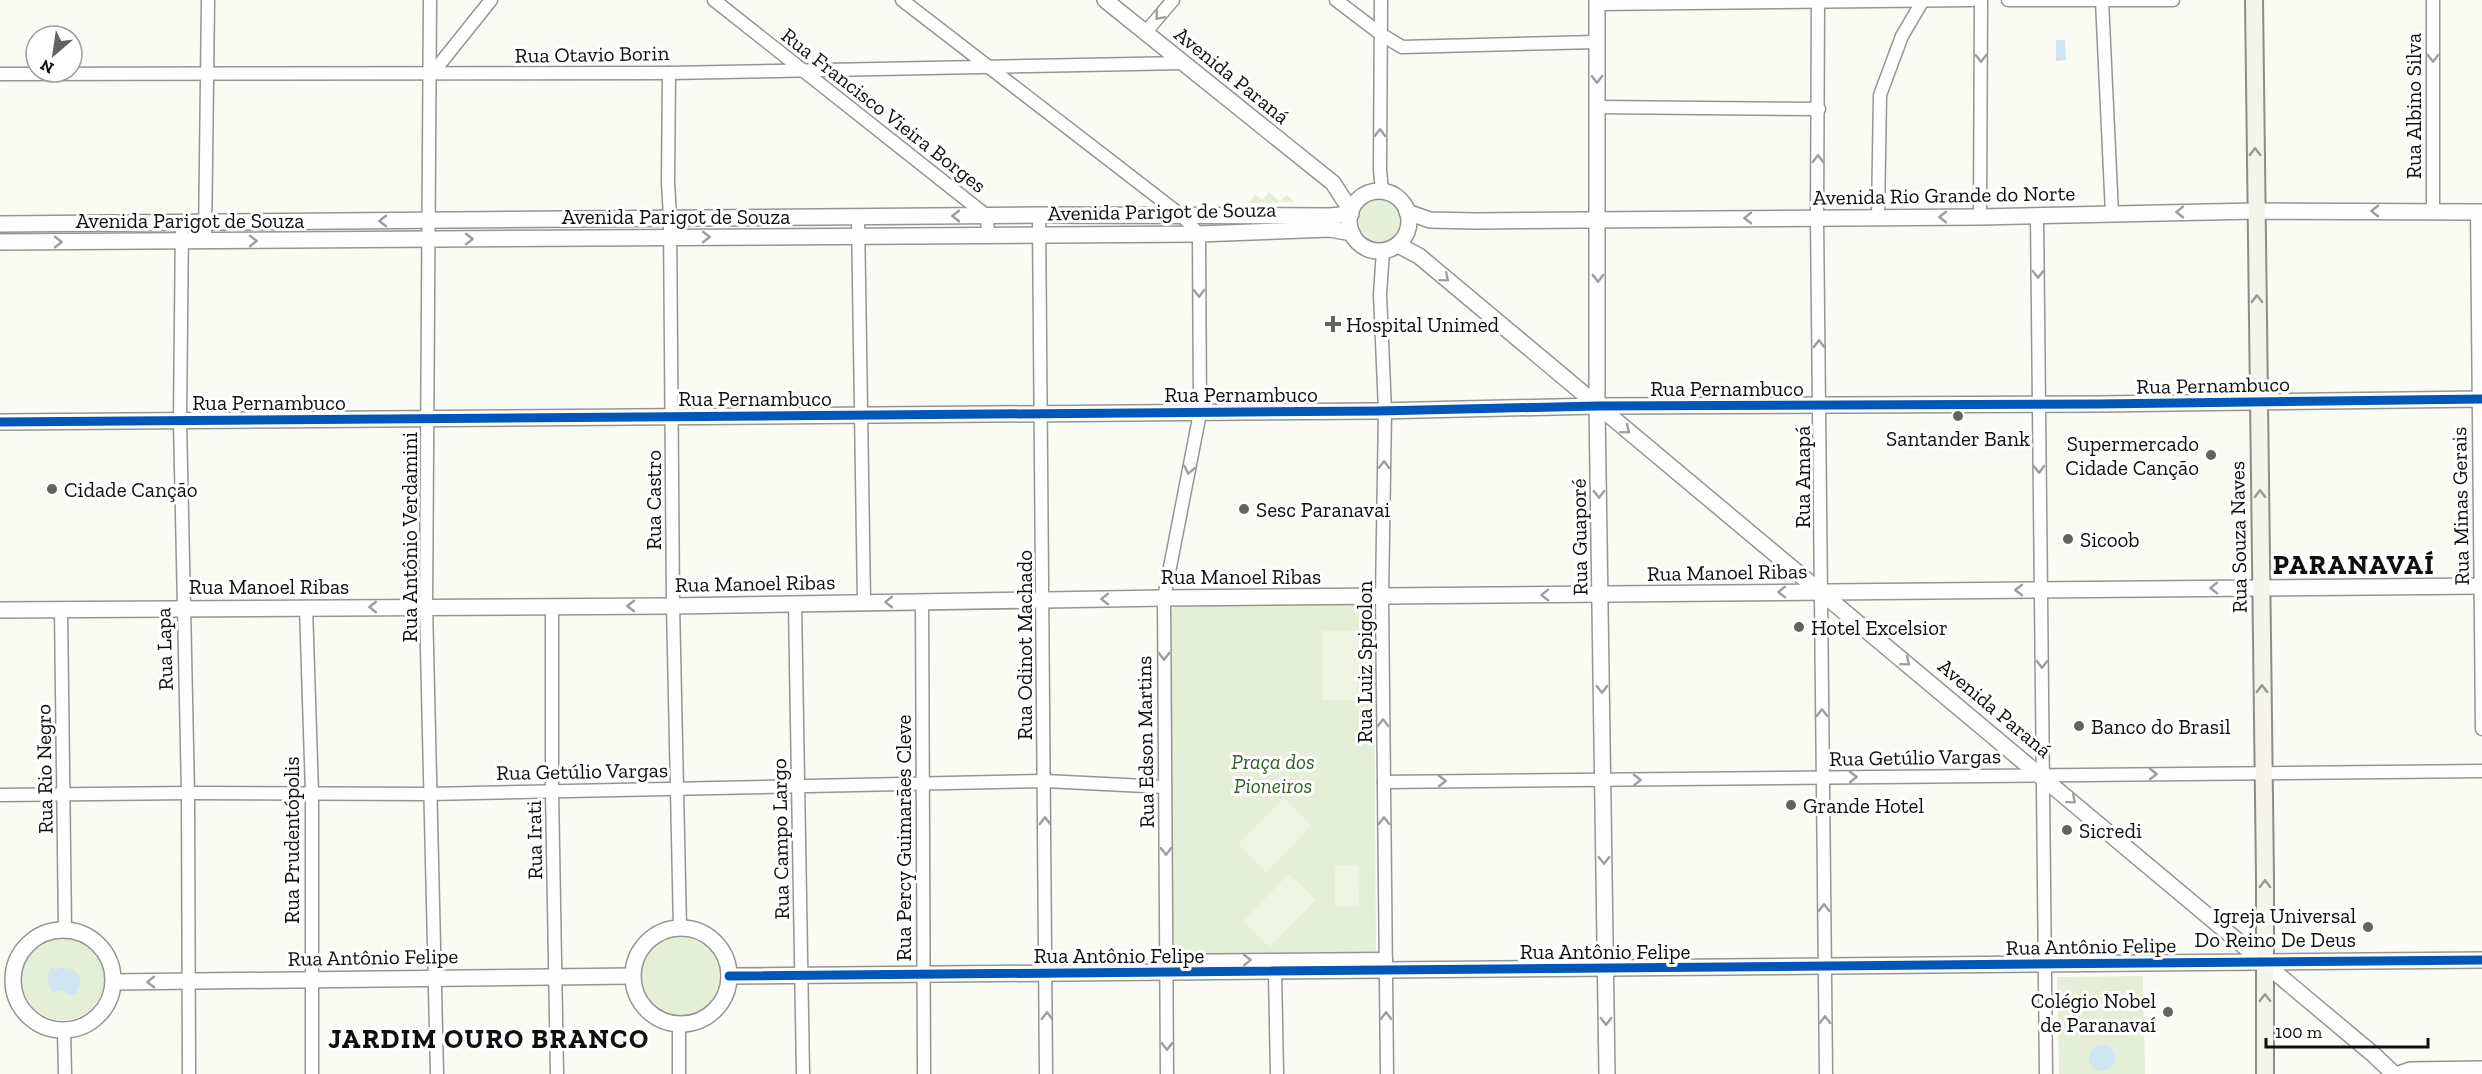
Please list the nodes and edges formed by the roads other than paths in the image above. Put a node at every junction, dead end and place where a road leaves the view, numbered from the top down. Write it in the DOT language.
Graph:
graph roads {
  1 [pos="208,0"];
  2 [pos="430,0"];
  3 [pos="491,0"];
  4 [pos="714,0"];
  5 [pos="902,0"];
  6 [pos="1105,0"];
  7 [pos="1173,0"];
  8 [pos="1336,0"];
  9 [pos="1381,0"];
  10 [pos="1818,0"];
  11 [pos="1972,0"];
  12 [pos="1981,0"];
  13 [pos="2008,0"];
  14 [pos="2173,0"];
  15 [pos="2254,0"];
  16 [pos="2433,0"];
  17 [pos="2102,1"];
  18 [pos="1597,2"];
  19 [pos="1923,2"];
  20 [pos="1145,33"];
  21 [pos="1382,35"];
  22 [pos="1597,42"];
  23 [pos="1184,63"];
  24 [pos="987,67"];
  25 [pos="802,71"];
  26 [pos="669,73"];
  27 [pos="0,75"];
  28 [pos="206,75"];
  29 [pos="431,75"];
  30 [pos="1598,107"];
  31 [pos="1819,109"];
  32 [pos="1333,183"];
  33 [pos="1375,192"];
  34 [pos="2256,211"];
  35 [pos="1351,212"];
  36 [pos="1407,212"];
  37 [pos="2433,212"];
  38 [pos="2479,212"];
  39 [pos="2112,214"];
  40 [pos="1039,215"];
  41 [pos="987,216"];
  42 [pos="1182,216"];
  43 [pos="2037,216"];
  44 [pos="858,217"];
  45 [pos="1878,217"];
  46 [pos="1980,217"];
  47 [pos="670,218"];
  48 [pos="1817,218"];
  49 [pos="428,220"];
  50 [pos="1598,220"];
  51 [pos="182,222"];
  52 [pos="205,222"];
  53 [pos="0,224"];
  54 [pos="1352,233"];
  55 [pos="988,234"];
  56 [pos="1039,234"];
  57 [pos="1198,234"];
  58 [pos="859,236"];
  59 [pos="670,237"];
  60 [pos="428,239"];
  61 [pos="182,241"];
  62 [pos="205,241"];
  63 [pos="0,243"];
  64 [pos="1398,245"];
  65 [pos="1383,250"];
  66 [pos="2480,399"];
  67 [pos="2038,403"];
  68 [pos="2259,403"];
  69 [pos="1820,405"];
  70 [pos="1597,406"];
  71 [pos="1385,411"];
  72 [pos="1200,413"];
  73 [pos="1042,414"];
  74 [pos="861,415"];
  75 [pos="672,417"];
  76 [pos="429,419"];
  77 [pos="180,421"];
  78 [pos="0,422"];
  79 [pos="2481,586"];
  80 [pos="2261,588"];
  81 [pos="2041,590"];
  82 [pos="1821,592"];
  83 [pos="1601,595"];
  84 [pos="1382,597"];
  85 [pos="1164,598"];
  86 [pos="1044,599"];
  87 [pos="922,601"];
  88 [pos="864,602"];
  89 [pos="795,604"];
  90 [pos="426,606"];
  91 [pos="552,606"];
  92 [pos="673,606"];
  93 [pos="182,607"];
  94 [pos="306,607"];
  95 [pos="0,609"];
  96 [pos="61,609"];
  97 [pos="2482,729"];
  98 [pos="2482,771"];
  99 [pos="2263,773"];
  100 [pos="2042,775"];
  101 [pos="1823,777"];
  102 [pos="1603,780"];
  103 [pos="1045,782"];
  104 [pos="1384,782"];
  105 [pos="922,784"];
  106 [pos="798,786"];
  107 [pos="1165,787"];
  108 [pos="677,788"];
  109 [pos="552,791"];
  110 [pos="188,793"];
  111 [pos="312,793"];
  112 [pos="63,794"];
  113 [pos="429,794"];
  114 [pos="0,795"];
  115 [pos="680,928"];
  116 [pos="65,929"];
  117 [pos="2482,960"];
  118 [pos="2264,963"];
  119 [pos="2044,964"];
  120 [pos="1386,965"];
  121 [pos="1167,967"];
  122 [pos="1824,967"];
  123 [pos="1605,969"];
  124 [pos="1275,972"];
  125 [pos="1046,973"];
  126 [pos="923,974"];
  127 [pos="801,975"];
  128 [pos="632,976"];
  129 [pos="729,976"];
  130 [pos="434,977"];
  131 [pos="556,977"];
  132 [pos="310,979"];
  133 [pos="6,980"];
  134 [pos="114,982"];
  135 [pos="189,982"];
  136 [pos="679,1024"];
  137 [pos="64,1030"];
  138 [pos="2482,1069"];
  139 [pos="65,1074"];
  140 [pos="189,1074"];
  141 [pos="312,1074"];
  142 [pos="437,1074"];
  143 [pos="557,1074"];
  144 [pos="679,1074"];
  145 [pos="803,1074"];
  146 [pos="924,1074"];
  147 [pos="1046,1074"];
  148 [pos="1167,1074"];
  149 [pos="1277,1074"];
  150 [pos="1387,1074"];
  151 [pos="1607,1074"];
  152 [pos="1826,1074"];
  153 [pos="2046,1074"];
  154 [pos="2265,1074"];
  155 [pos="2394,1074"];
  156 [pos="2398,1074"];
  1 -- 28 [label="street"];
  2 -- 29 [label="street, Rua Antônio Verdamini"];
  3 -- 29 [label="street"];
  4 -- 25 [label="street, Rua Francisco Vieira Borges"];
  5 -- 24 [label="street"];
  6 -- 20 [label="street, Avenida Paraná"];
  7 -- 20 [label="street, one-way"];
  8 -- 21 [label="street"];
  9 -- 21 [label="street"];
  10 -- 18 [label="street"];
  10 -- 19 [label="street"];
  10 -- 31 [label="street, Rua Amapá"];
  11 -- 19 [label="street"];
  12 -- 46 [label="street, one-way"];
  13 -- 17 [label="street"];
  14 -- 17 [label="street"];
  34 -- 15 [label="main road, Rua Souza Naves, one-way"];
  16 -- 37 [label="street, Rua Albino Silva, one-way"];
  17 -- 39 [label="street"];
  18 -- 22 [label="street, Rua Guaporé"];
  19 -- 45 [label="street"];
  20 -- 23 [label="street, Avenida Paraná"];
  21 -- 22 [label="street"];
  33 -- 21 [label="street, one-way"];
  22 -- 30 [label="street, Rua Guaporé, one-way"];
  23 -- 24 [label="street, Rua Otavio Borin"];
  23 -- 32 [label="street, Avenida Paraná"];
  24 -- 25 [label="street, Rua Otavio Borin"];
  24 -- 42 [label="street"];
  25 -- 26 [label="street, Rua Otavio Borin"];
  25 -- 41 [label="street, Rua Francisco Vieira Borges"];
  26 -- 29 [label="street, Rua Otavio Borin"];
  26 -- 47 [label="street, Rua Castro"];
  27 -- 28 [label="street, Rua Otavio Borin"];
  28 -- 29 [label="street, Rua Otavio Borin"];
  28 -- 52 [label="street"];
  29 -- 49 [label="street, Rua Antônio Verdamini"];
  30 -- 31 [label="street"];
  30 -- 50 [label="street, Rua Guaporé"];
  48 -- 31 [label="street, Rua Amapá, one-way"];
  32 -- 33 [label="street, Avenida Paraná"];
  32 -- 35 [label="street, Avenida Paraná"];
  33 -- 35 [label="street"];
  33 -- 36 [label="street"];
  37 -- 34 [label="street, Avenida Rio Grande do Norte, one-way"];
  34 -- 39 [label="street, Avenida Rio Grande do Norte, one-way"];
  68 -- 34 [label="main road, Rua Souza Naves, one-way"];
  35 -- 42 [label="street, Avenida Parigot de Souza"];
  35 -- 54 [label="street"];
  36 -- 50 [label="street, Avenida Rio Grande do Norte"];
  36 -- 64 [label="street"];
  37 -- 38 [label="street, Avenida Rio Grande do Norte"];
  38 -- 66 [label="street, Rua Minas Gerais"];
  39 -- 43 [label="street, Avenida Rio Grande do Norte"];
  40 -- 41 [label="street, Avenida Parigot de Souza"];
  40 -- 42 [label="street, Avenida Parigot de Souza"];
  40 -- 56 [label="street, Rua Odinot Machado"];
  41 -- 44 [label="street, Avenida Parigot de Souza, one-way"];
  41 -- 55 [label="street, Rua Francisco Vieira Borges"];
  42 -- 57 [label="street"];
  43 -- 46 [label="street, Avenida Rio Grande do Norte"];
  43 -- 67 [label="street, one-way"];
  44 -- 47 [label="street, Avenida Parigot de Souza"];
  44 -- 58 [label="street"];
  46 -- 45 [label="street, Avenida Rio Grande do Norte, one-way"];
  45 -- 48 [label="street, Avenida Rio Grande do Norte"];
  47 -- 49 [label="street, Avenida Parigot de Souza"];
  47 -- 59 [label="street, Rua Castro"];
  48 -- 50 [label="street, Avenida Rio Grande do Norte, one-way"];
  69 -- 48 [label="street, Rua Amapá, one-way"];
  49 -- 52 [label="street, Avenida Parigot de Souza, one-way"];
  49 -- 60 [label="street, Rua Antônio Verdamini"];
  50 -- 70 [label="street, Rua Guaporé, one-way"];
  51 -- 52 [label="street, Avenida Parigot de Souza"];
  51 -- 53 [label="street, Avenida Parigot de Souza"];
  51 -- 61 [label="street, Rua Lapa"];
  52 -- 62 [label="street"];
  54 -- 57 [label="street, Avenida Parigot de Souza"];
  54 -- 65 [label="street"];
  55 -- 56 [label="street, Avenida Parigot de Souza"];
  55 -- 58 [label="street, Avenida Parigot de Souza"];
  56 -- 57 [label="street, Avenida Parigot de Souza"];
  56 -- 73 [label="street, Rua Odinot Machado"];
  57 -- 72 [label="street, Rua Edson Martins, one-way"];
  59 -- 58 [label="street, Avenida Parigot de Souza, one-way"];
  58 -- 74 [label="street"];
  60 -- 59 [label="street, Avenida Parigot de Souza, one-way"];
  59 -- 75 [label="street, Rua Castro"];
  62 -- 60 [label="street, Avenida Parigot de Souza, one-way"];
  60 -- 76 [label="street, Rua Antônio Verdamini"];
  61 -- 62 [label="street, Avenida Parigot de Souza"];
  63 -- 61 [label="street, Avenida Parigot de Souza, one-way"];
  61 -- 77 [label="street, Rua Lapa"];
  64 -- 65 [label="street"];
  64 -- 70 [label="street, Avenida Paraná, one-way"];
  65 -- 71 [label="street, Rua Luiz Spigolon"];
  66 -- 68 [label="street, Rua Pernambuco"];
  66 -- 79 [label="street, Rua Minas Gerais"];
  67 -- 68 [label="street, Rua Pernambuco"];
  67 -- 69 [label="street, Rua Pernambuco"];
  67 -- 81 [label="street, one-way"];
  80 -- 68 [label="main road, Rua Souza Naves, one-way"];
  69 -- 70 [label="street, Rua Pernambuco"];
  69 -- 82 [label="street, Rua Amapá"];
  70 -- 71 [label="street, Rua Pernambuco"];
  70 -- 82 [label="street, Avenida Paraná, one-way"];
  70 -- 83 [label="street, Rua Guaporé, one-way"];
  71 -- 72 [label="street, Rua Pernambuco"];
  84 -- 71 [label="street, Rua Luiz Spigolon, one-way"];
  72 -- 73 [label="street, Rua Pernambuco"];
  72 -- 85 [label="street, Rua Edson Martins, one-way"];
  73 -- 74 [label="street, Rua Pernambuco"];
  73 -- 86 [label="street, Rua Odinot Machado"];
  74 -- 75 [label="street, Rua Pernambuco"];
  74 -- 88 [label="street"];
  75 -- 76 [label="street, Rua Pernambuco"];
  75 -- 92 [label="street, Rua Castro"];
  76 -- 77 [label="street, Rua Pernambuco"];
  76 -- 90 [label="street, Rua Antônio Verdamini"];
  77 -- 78 [label="street, Rua Pernambuco"];
  77 -- 93 [label="street, Rua Lapa"];
  79 -- 80 [label="street, Rua Manoel Ribas"];
  79 -- 97 [label="street, Rua Minas Gerais"];
  80 -- 81 [label="street, Rua Manoel Ribas, one-way"];
  99 -- 80 [label="main road, Rua Souza Naves, one-way"];
  81 -- 82 [label="street, Rua Manoel Ribas, one-way"];
  81 -- 100 [label="street, one-way"];
  82 -- 83 [label="street, Rua Manoel Ribas, one-way"];
  82 -- 100 [label="street, Avenida Paraná, one-way"];
  101 -- 82 [label="street, Rua Amapá, one-way"];
  83 -- 84 [label="street, Rua Manoel Ribas, one-way"];
  83 -- 102 [label="street, Rua Guaporé, one-way"];
  84 -- 85 [label="street, Rua Manoel Ribas"];
  104 -- 84 [label="street, Rua Luiz Spigolon, one-way"];
  85 -- 86 [label="street, Rua Manoel Ribas, one-way"];
  85 -- 107 [label="street, Rua Edson Martins, one-way"];
  86 -- 87 [label="street, Rua Manoel Ribas"];
  86 -- 103 [label="street, Rua Odinot Machado"];
  87 -- 88 [label="street, Rua Manoel Ribas, one-way"];
  87 -- 105 [label="street, Rua Percy Guimarães Cleve"];
  88 -- 89 [label="street, Rua Manoel Ribas"];
  89 -- 92 [label="street, Rua Manoel Ribas"];
  89 -- 106 [label="street, Rua Campo Largo"];
  90 -- 91 [label="street, Rua Manoel Ribas"];
  90 -- 94 [label="street, Rua Manoel Ribas, one-way"];
  90 -- 113 [label="street, Rua Antônio Verdamini"];
  92 -- 91 [label="street, Rua Manoel Ribas, one-way"];
  91 -- 109 [label="street, Rua Irati"];
  92 -- 108 [label="street, Rua Castro"];
  93 -- 94 [label="street, Rua Manoel Ribas"];
  93 -- 96 [label="street, Rua Manoel Ribas"];
  93 -- 110 [label="street, Rua Lapa"];
  94 -- 111 [label="street, Rua Prudentópolis"];
  95 -- 96 [label="street, Rua Manoel Ribas"];
  96 -- 112 [label="street, Rua Rio Negro"];
  98 -- 99 [label="street, Rua Getúlio Vargas"];
  100 -- 99 [label="street, Rua Getúlio Vargas, one-way"];
  118 -- 99 [label="main road, Rua Souza Naves, one-way"];
  101 -- 100 [label="street, Rua Getúlio Vargas, one-way"];
  100 -- 118 [label="street, Avenida Paraná, one-way"];
  100 -- 119 [label="street"];
  102 -- 101 [label="street, Rua Getúlio Vargas, one-way"];
  122 -- 101 [label="street, Rua Amapá, one-way"];
  104 -- 102 [label="street, Rua Getúlio Vargas, one-way"];
  102 -- 123 [label="street, Rua Guaporé, one-way"];
  103 -- 105 [label="street, Rua Getúlio Vargas"];
  103 -- 107 [label="street, Rua Getúlio Vargas"];
  125 -- 103 [label="street, Rua Odinot Machado, one-way"];
  120 -- 104 [label="street, Rua Luiz Spigolon, one-way"];
  105 -- 106 [label="street, Rua Getúlio Vargas"];
  105 -- 126 [label="street, Rua Percy Guimarães Cleve"];
  106 -- 108 [label="street, Rua Getúlio Vargas"];
  106 -- 127 [label="street, Rua Campo Largo"];
  107 -- 121 [label="street, Rua Edson Martins, one-way"];
  108 -- 109 [label="street, Rua Getúlio Vargas"];
  108 -- 115 [label="street, Rua Castro"];
  109 -- 113 [label="street, Rua Getúlio Vargas"];
  109 -- 131 [label="street, Rua Irati"];
  110 -- 111 [label="street, Rua Getúlio Vargas"];
  110 -- 112 [label="street, Rua Getúlio Vargas"];
  110 -- 135 [label="street, Rua Lapa"];
  111 -- 113 [label="street, Rua Getúlio Vargas"];
  111 -- 132 [label="street, Rua Prudentópolis"];
  112 -- 114 [label="street, Rua Getúlio Vargas"];
  112 -- 116 [label="street, Rua Rio Negro"];
  113 -- 130 [label="street, Rua Antônio Verdamini"];
  115 -- 128 [label="street"];
  115 -- 129 [label="street"];
  116 -- 133 [label="street"];
  116 -- 134 [label="street"];
  117 -- 118 [label="street, Rua Antônio Felipe"];
  118 -- 119 [label="street, Rua Antônio Felipe"];
  154 -- 118 [label="main road, Rua Souza Naves, one-way"];
  118 -- 155 [label="street, Avenida Paraná"];
  119 -- 122 [label="street, Rua Antônio Felipe"];
  119 -- 153 [label="street"];
  121 -- 120 [label="street, Rua Antônio Felipe, one-way"];
  120 -- 123 [label="street, Rua Antônio Felipe"];
  120 -- 124 [label="street, Rua Antônio Felipe"];
  150 -- 120 [label="street, Rua Luiz Spigolon, one-way"];
  121 -- 124 [label="street, Rua Antônio Felipe"];
  121 -- 125 [label="street, Rua Antônio Felipe"];
  121 -- 148 [label="street, Rua Edson Martins, one-way"];
  122 -- 123 [label="street, Rua Antônio Felipe"];
  152 -- 122 [label="street, Rua Amapá, one-way"];
  123 -- 151 [label="street, Rua Guaporé, one-way"];
  124 -- 149 [label="street"];
  125 -- 126 [label="street, Rua Antônio Felipe"];
  147 -- 125 [label="street, Rua Odinot Machado, one-way"];
  126 -- 127 [label="street, Rua Antônio Felipe"];
  126 -- 146 [label="street, Rua Percy Guimarães Cleve"];
  127 -- 129 [label="street, Rua Antônio Felipe"];
  127 -- 145 [label="street, Rua Campo Largo"];
  128 -- 131 [label="street, Rua Antônio Felipe"];
  128 -- 136 [label="street"];
  129 -- 136 [label="street"];
  130 -- 131 [label="street, Rua Antônio Felipe"];
  130 -- 132 [label="street, Rua Antônio Felipe"];
  130 -- 142 [label="street, Rua Antônio Verdamini"];
  131 -- 143 [label="street, Rua Irati"];
  132 -- 135 [label="street, Rua Antônio Felipe"];
  132 -- 141 [label="street, Rua Prudentópolis"];
  133 -- 137 [label="street"];
  135 -- 134 [label="street, Rua Antônio Felipe, one-way"];
  134 -- 137 [label="street"];
  135 -- 140 [label="street, Rua Lapa"];
  136 -- 144 [label="street"];
  137 -- 139 [label="street"];
  138 -- 156 [label="street"];
}
